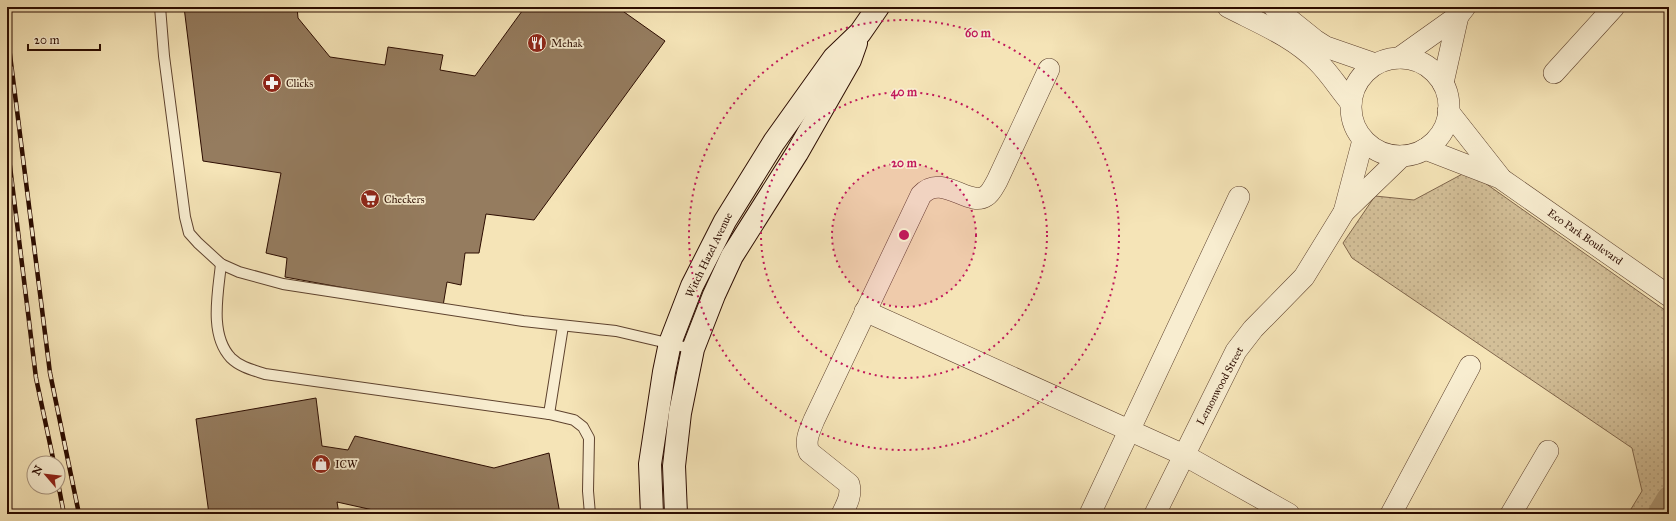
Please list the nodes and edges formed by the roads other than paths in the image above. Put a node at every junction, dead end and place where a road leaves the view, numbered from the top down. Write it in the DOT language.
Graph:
graph roads {
  1 [pos="160,7"];
  2 [pos="878,7"];
  3 [pos="1228,7"];
  4 [pos="1274,7"];
  5 [pos="1614,7"];
  6 [pos="1462,12"];
  7 [pos="860,33"];
  8 [pos="1399,58"];
  9 [pos="1375,64"];
  10 [pos="1050,69"];
  11 [pos="1554,73"];
  12 [pos="1442,83"];
  13 [pos="1351,103"];
  14 [pos="1448,111"];
  15 [pos="1363,140"];
  16 [pos="1425,149"];
  17 [pos="1402,156"];
  18 [pos="1500,178"];
  19 [pos="1240,197"];
  20 [pos="1344,212"];
  21 [pos="221,264"];
  22 [pos="1669,296"];
  23 [pos="865,311"];
  24 [pos="563,326"];
  25 [pos="670,343"];
  26 [pos="693,349"];
  27 [pos="1470,366"];
  28 [pos="549,414"];
  29 [pos="1128,430"];
  30 [pos="1548,451"];
  31 [pos="1184,455"];
  32 [pos="590,514"];
  33 [pos="652,514"];
  34 [pos="676,514"];
  35 [pos="842,514"];
  36 [pos="1090,514"];
  37 [pos="1155,514"];
  38 [pos="1290,514"];
  39 [pos="1391,514"];
  40 [pos="1511,514"];
  1 -- 21 [label="lane"];
  2 -- 7 [label="street, Witch Hazel Avenue"];
  3 -- 13 [label="street"];
  4 -- 9 [label="street"];
  5 -- 11 [label="street"];
  6 -- 8 [label="street"];
  6 -- 12 [label="street"];
  7 -- 25 [label="street, Witch Hazel Avenue"];
  7 -- 26 [label="street, Witch Hazel Avenue"];
  8 -- 9 [label="street"];
  8 -- 12 [label="street"];
  9 -- 13 [label="street"];
  10 -- 23 [label="street"];
  12 -- 14 [label="street"];
  13 -- 15 [label="street"];
  14 -- 16 [label="street"];
  14 -- 18 [label="street, Eco Park Boulevard"];
  15 -- 17 [label="street"];
  15 -- 20 [label="street, Lemonwood Street"];
  16 -- 17 [label="street"];
  16 -- 18 [label="street, Eco Park Boulevard"];
  17 -- 20 [label="street, Lemonwood Street"];
  18 -- 22 [label="street, Eco Park Boulevard"];
  19 -- 29 [label="street"];
  20 -- 31 [label="street, Lemonwood Street"];
  21 -- 24 [label="lane"];
  21 -- 28 [label="lane"];
  23 -- 29 [label="street"];
  23 -- 35 [label="street"];
  24 -- 25 [label="lane"];
  24 -- 28 [label="lane"];
  25 -- 26 [label="lane"];
  25 -- 33 [label="street, Witch Hazel Avenue"];
  26 -- 34 [label="street, Witch Hazel Avenue"];
  27 -- 39 [label="street"];
  28 -- 32 [label="lane"];
  29 -- 31 [label="street"];
  29 -- 36 [label="street"];
  30 -- 40 [label="street"];
  31 -- 37 [label="street, Lemonwood Street"];
  31 -- 38 [label="street"];
}
